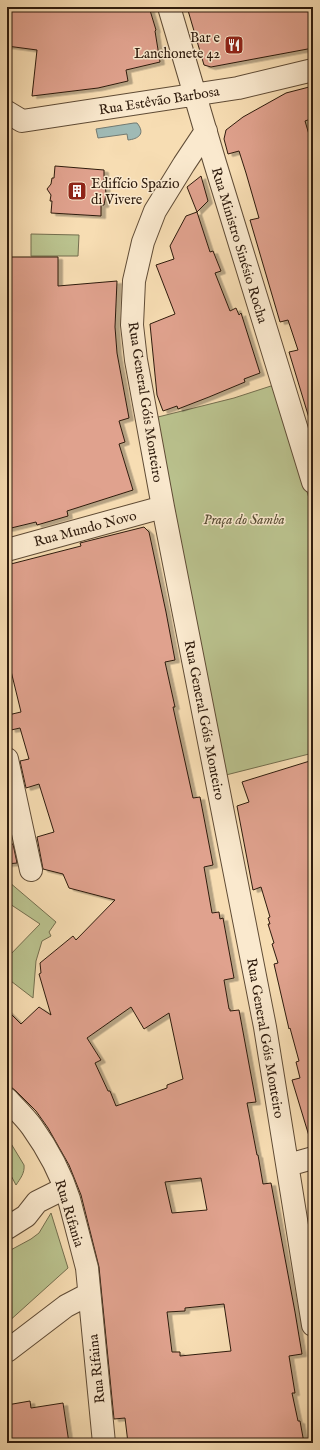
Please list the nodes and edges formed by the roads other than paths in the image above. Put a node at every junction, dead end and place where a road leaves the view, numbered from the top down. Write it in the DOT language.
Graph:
graph roads {
  1 [pos="170,7"];
  2 [pos="313,70"];
  3 [pos="196,94"];
  4 [pos="7,112"];
  5 [pos="206,131"];
  6 [pos="313,482"];
  7 [pos="163,506"];
  8 [pos="7,550"];
  9 [pos="7,759"];
  10 [pos="31,870"];
  11 [pos="7,1099"];
  12 [pos="313,1158"];
  13 [pos="288,1165"];
  14 [pos="66,1188"];
  15 [pos="7,1228"];
  16 [pos="89,1294"];
  17 [pos="313,1325"];
  18 [pos="7,1351"];
  19 [pos="104,1443"];
  1 -- 3 [label="street, Rua Ministro Sinésio Rocha"];
  2 -- 3 [label="street, Rua Estêvão Barbosa"];
  3 -- 4 [label="street, Rua Estêvão Barbosa"];
  3 -- 5 [label="street, Rua Ministro Sinésio Rocha"];
  5 -- 6 [label="street, Rua Ministro Sinésio Rocha"];
  5 -- 7 [label="street, Rua General Góis Monteiro"];
  7 -- 8 [label="street, Rua Mundo Novo"];
  7 -- 13 [label="street, Rua General Góis Monteiro"];
  9 -- 10 [label="street"];
  11 -- 14 [label="street, Rua Rifania"];
  12 -- 13 [label="street"];
  13 -- 17 [label="street, Rua General Góis Monteiro"];
  14 -- 15 [label="street"];
  14 -- 16 [label="street, Rua Rifania"];
  16 -- 18 [label="street"];
  16 -- 19 [label="street, Rua Rifaina"];
}
